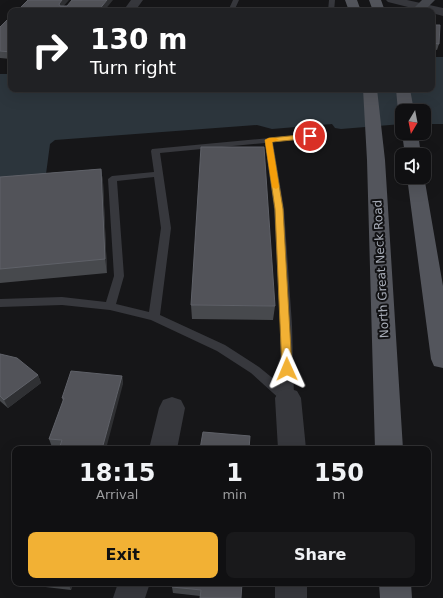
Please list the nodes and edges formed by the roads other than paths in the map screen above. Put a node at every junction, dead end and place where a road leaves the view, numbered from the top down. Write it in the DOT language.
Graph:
graph roads {
  1 [pos="392,0"];
  2 [pos="425,3"];
  3 [pos="443,12"];
  4 [pos="370,92"];
  5 [pos="403,92"];
  6 [pos="405,104"];
  7 [pos="324,135"];
  8 [pos="269,140"];
  9 [pos="158,174"];
  10 [pos="417,184"];
  11 [pos="0,303"];
  12 [pos="110,306"];
  13 [pos="154,317"];
  14 [pos="443,359"];
  15 [pos="288,398"];
  16 [pos="172,408"];
  17 [pos="164,446"];
  18 [pos="292,446"];
  19 [pos="389,446"];
  20 [pos="133,586"];
  21 [pos="291,586"];
  22 [pos="395,586"];
  23 [pos="129,598"];
  24 [pos="290,598"];
  25 [pos="396,598"];
  1 -- 2 [label="street"];
  2 -- 3 [label="street"];
  4 -- 19 [label="main road, North Great Neck Road"];
  5 -- 6 [label="main road"];
  7 -- 8 [label="lane"];
  8 -- 9 [label="lane"];
  8 -- 15 [label="lane"];
  9 -- 12 [label="lane"];
  9 -- 13 [label="lane"];
  10 -- 14 [label="main road"];
  11 -- 12 [label="lane"];
  12 -- 13 [label="lane"];
  13 -- 15 [label="lane"];
  15 -- 18 [label="street"];
  16 -- 17 [label="street"];
  20 -- 23 [label="street"];
  21 -- 24 [label="street"];
  22 -- 25 [label="main road"];
}
